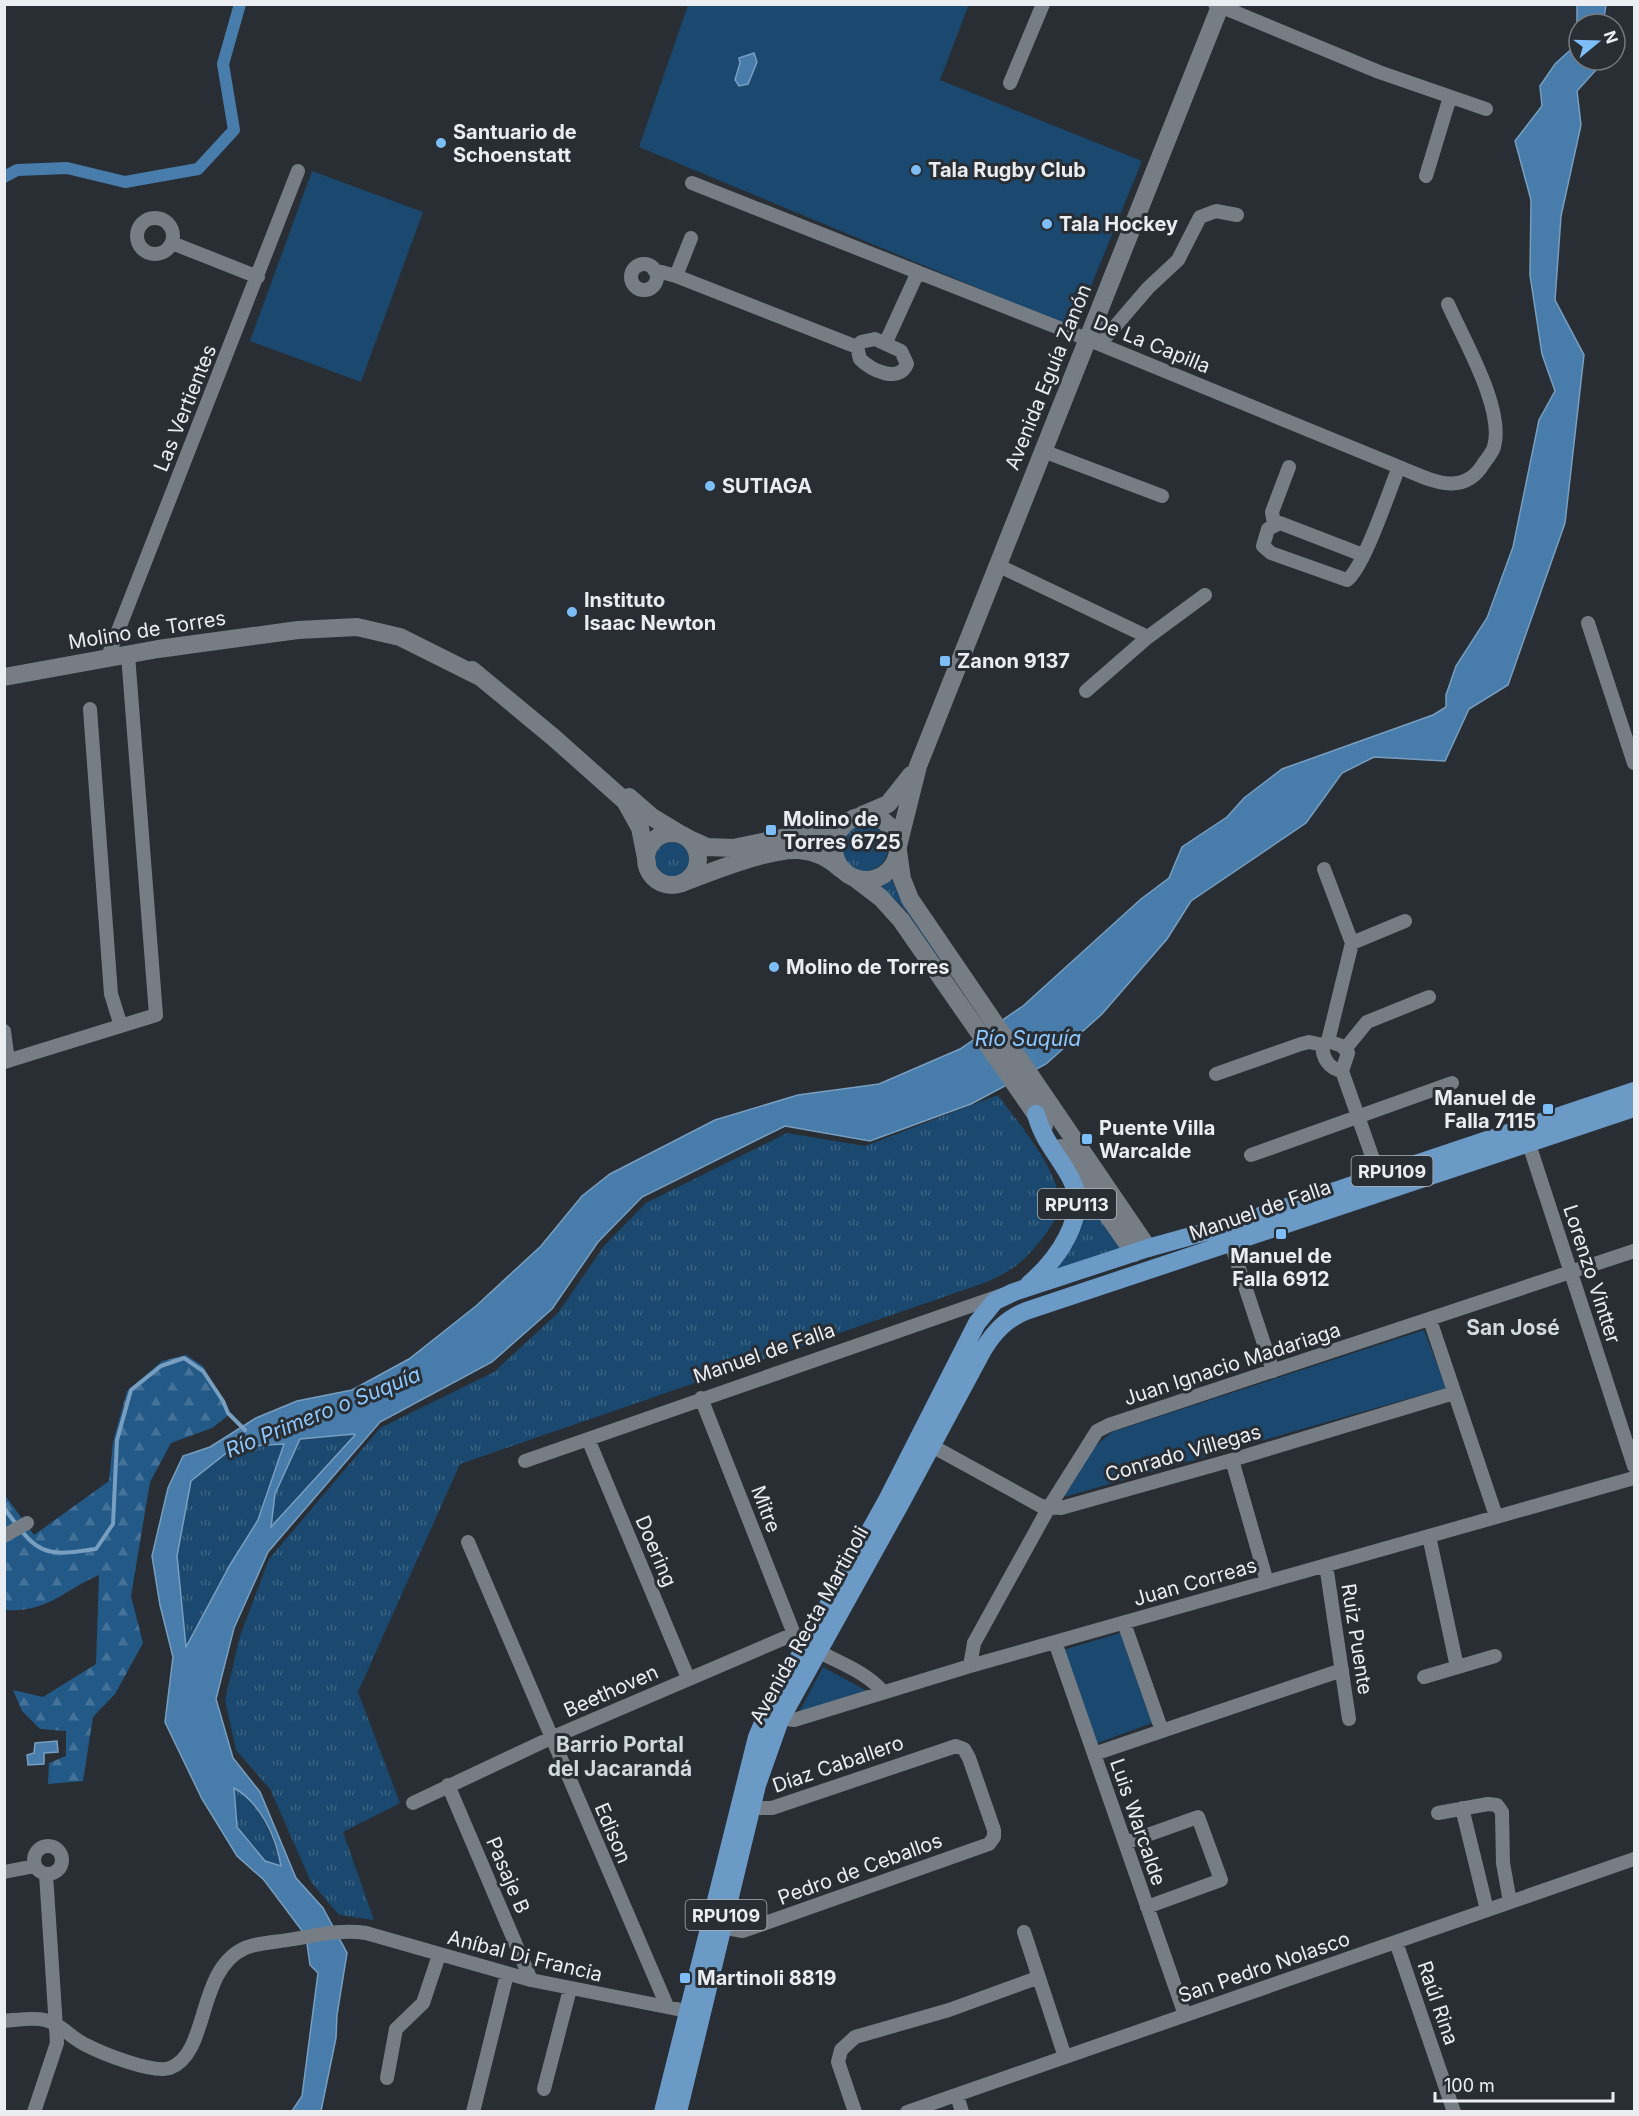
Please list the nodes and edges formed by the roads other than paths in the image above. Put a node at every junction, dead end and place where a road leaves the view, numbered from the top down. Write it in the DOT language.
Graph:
graph roads {
  1 [pos="1043,4"];
  2 [pos="1219,5"];
  3 [pos="1010,83"];
  4 [pos="1450,97"];
  5 [pos="1486,109"];
  6 [pos="298,171"];
  7 [pos="1426,176"];
  8 [pos="692,183"];
  9 [pos="1237,215"];
  10 [pos="691,238"];
  11 [pos="172,243"];
  12 [pos="654,270"];
  13 [pos="918,272"];
  14 [pos="676,276"];
  15 [pos="258,278"];
  16 [pos="1448,304"];
  17 [pos="1093,341"];
  18 [pos="886,342"];
  19 [pos="857,347"];
  20 [pos="1043,451"];
  21 [pos="1289,467"];
  22 [pos="1399,467"];
  23 [pos="1162,496"];
  24 [pos="1274,524"];
  25 [pos="1363,555"];
  26 [pos="997,566"];
  27 [pos="1205,595"];
  28 [pos="1588,623"];
  29 [pos="1148,637"];
  30 [pos="128,655"];
  31 [pos="107,658"];
  32 [pos="4,677"];
  33 [pos="1086,691"];
  34 [pos="90,709"];
  35 [pos="553,736"];
  36 [pos="1635,763"];
  37 [pos="918,766"];
  38 [pos="852,819"];
  39 [pos="684,836"];
  40 [pos="898,848"];
  41 [pos="647,862"];
  42 [pos="1323,868"];
  43 [pos="849,875"];
  44 [pos="682,883"];
  45 [pos="1405,921"];
  46 [pos="1352,943"];
  47 [pos="1429,996"];
  48 [pos="121,1026"];
  49 [pos="4,1031"];
  50 [pos="1325,1043"];
  51 [pos="1345,1049"];
  52 [pos="6,1062"];
  53 [pos="1342,1071"];
  54 [pos="1216,1074"];
  55 [pos="1452,1083"];
  56 [pos="1635,1091"];
  57 [pos="1036,1104"];
  58 [pos="1635,1108"];
  59 [pos="1357,1117"];
  60 [pos="1526,1135"];
  61 [pos="1251,1155"];
  62 [pos="1379,1176"];
  63 [pos="1225,1246"];
  64 [pos="1635,1251"];
  65 [pos="1143,1254"];
  66 [pos="1571,1272"];
  67 [pos="1019,1290"];
  68 [pos="954,1310"];
  69 [pos="1430,1320"];
  70 [pos="977,1323"];
  71 [pos="1004,1324"];
  72 [pos="1273,1371"];
  73 [pos="1454,1393"];
  74 [pos="701,1398"];
  75 [pos="588,1439"];
  76 [pos="932,1446"];
  77 [pos="1232,1460"];
  78 [pos="525,1461"];
  79 [pos="1635,1466"];
  80 [pos="1635,1478"];
  81 [pos="1048,1509"];
  82 [pos="1496,1516"];
  83 [pos="26,1523"];
  84 [pos="8,1535"];
  85 [pos="1429,1536"];
  86 [pos="468,1542"];
  87 [pos="1326,1565"];
  88 [pos="1267,1582"];
  89 [pos="1124,1623"];
  90 [pos="1055,1642"];
  91 [pos="806,1644"];
  92 [pos="1495,1656"];
  93 [pos="970,1666"];
  94 [pos="1457,1667"];
  95 [pos="1342,1670"];
  96 [pos="1424,1677"];
  97 [pos="688,1678"];
  98 [pos="883,1692"];
  99 [pos="773,1718"];
  100 [pos="1349,1719"];
  101 [pos="1162,1731"];
  102 [pos="551,1738"];
  103 [pos="1094,1754"];
  104 [pos="448,1785"];
  105 [pos="413,1803"];
  106 [pos="745,1808"];
  107 [pos="1462,1808"];
  108 [pos="1438,1813"];
  109 [pos="1125,1843"];
  110 [pos="989,1844"];
  111 [pos="1635,1859"];
  112 [pos="4,1872"];
  113 [pos="1510,1902"];
  114 [pos="1147,1907"];
  115 [pos="1486,1910"];
  116 [pos="716,1927"];
  117 [pos="1024,1932"];
  118 [pos="1396,1942"];
  119 [pos="439,1955"];
  120 [pos="507,1974"];
  121 [pos="1037,1978"];
  122 [pos="531,1980"];
  123 [pos="570,1989"];
  124 [pos="667,2006"];
  125 [pos="695,2012"];
  126 [pos="1185,2015"];
  127 [pos="4,2021"];
  128 [pos="57,2025"];
  129 [pos="1065,2057"];
  130 [pos="387,2078"];
  131 [pos="544,2089"];
  132 [pos="957,2095"];
  133 [pos="34,2112"];
  134 [pos="473,2112"];
  135 [pos="663,2112"];
  136 [pos="678,2112"];
  137 [pos="855,2112"];
  138 [pos="907,2112"];
  139 [pos="962,2112"];
  140 [pos="1454,2112"];
  1 -- 3 [label="street"];
  2 -- 4 [label="street"];
  2 -- 17 [label="main road, Avenida Eguía Zanón"];
  4 -- 5 [label="street"];
  4 -- 7 [label="street"];
  6 -- 15 [label="street, Las Vertientes"];
  8 -- 13 [label="street, De La Capilla"];
  9 -- 17 [label="street"];
  10 -- 14 [label="street"];
  11 -- 15 [label="street"];
  12 -- 14 [label="street"];
  13 -- 17 [label="street, De La Capilla"];
  13 -- 18 [label="street"];
  14 -- 19 [label="street"];
  15 -- 31 [label="street, Las Vertientes"];
  16 -- 22 [label="street, De La Capilla"];
  17 -- 20 [label="main road, Avenida Eguía Zanón"];
  17 -- 22 [label="street, De La Capilla"];
  18 -- 19 [label="street"];
  18 -- 19 [label="street"];
  20 -- 23 [label="street"];
  20 -- 26 [label="main road, Avenida Eguía Zanón"];
  21 -- 24 [label="street"];
  22 -- 25 [label="street"];
  24 -- 25 [label="street"];
  24 -- 25 [label="street"];
  26 -- 29 [label="street"];
  26 -- 37 [label="main road, Avenida Eguía Zanón"];
  27 -- 29 [label="street"];
  28 -- 36 [label="street"];
  29 -- 33 [label="street"];
  30 -- 31 [label="main road, Molino de Torres / RPU113"];
  30 -- 35 [label="main road, Molino de Torres / RPU113"];
  30 -- 48 [label="street"];
  31 -- 32 [label="main road, Molino de Torres / RPU113"];
  34 -- 48 [label="street"];
  35 -- 39 [label="main road, Molino de Torres / RPU113"];
  35 -- 41 [label="main road, Molino de Torres / RPU113"];
  37 -- 38 [label="main road, Avenida Eguía Zanón"];
  37 -- 40 [label="main road, Avenida Eguía Zanón"];
  38 -- 39 [label="main road, Molino de Torres / RPU113"];
  38 -- 40 [label="main road, RPU113"];
  38 -- 43 [label="main road"];
  39 -- 41 [label="main road"];
  39 -- 44 [label="main road"];
  40 -- 43 [label="main road"];
  40 -- 57 [label="main road, RPU113"];
  41 -- 44 [label="main road, RPU113"];
  42 -- 46 [label="street"];
  43 -- 44 [label="main road, RPU113"];
  43 -- 57 [label="main road, RPU113"];
  45 -- 46 [label="street"];
  46 -- 50 [label="street"];
  47 -- 51 [label="street"];
  48 -- 52 [label="street"];
  49 -- 52 [label="street"];
  50 -- 51 [label="street"];
  50 -- 53 [label="street"];
  50 -- 54 [label="street"];
  51 -- 53 [label="street"];
  53 -- 59 [label="street"];
  55 -- 59 [label="street"];
  56 -- 60 [label="main road, Manuel de Falla / RPU109"];
  57 -- 65 [label="main road, RPU113"];
  57 -- 67 [label="main road, RPU113"];
  58 -- 60 [label="main road, Manuel de Falla / RPU109"];
  59 -- 61 [label="street"];
  59 -- 62 [label="street"];
  60 -- 62 [label="main road, Manuel de Falla / RPU109"];
  60 -- 63 [label="main road, Manuel de Falla / RPU109"];
  60 -- 66 [label="street, Lorenzo Vintter"];
  62 -- 65 [label="main road, Manuel de Falla / RPU109"];
  63 -- 65 [label="main road"];
  63 -- 71 [label="main road, Manuel de Falla / RPU109"];
  63 -- 72 [label="street"];
  64 -- 66 [label="street, Juan Ignacio Madariaga"];
  65 -- 67 [label="main road, Manuel de Falla / RPU109"];
  65 -- 71 [label="main road, Avenida Recta Martinoli"];
  66 -- 69 [label="street, Juan Ignacio Madariaga"];
  66 -- 79 [label="street, Lorenzo Vintter"];
  67 -- 68 [label="street, Manuel de Falla"];
  67 -- 70 [label="main road, Manuel de Falla / RPU109"];
  68 -- 70 [label="street"];
  68 -- 74 [label="street, Manuel de Falla"];
  69 -- 72 [label="street, Juan Ignacio Madariaga"];
  69 -- 73 [label="street"];
  70 -- 91 [label="main road, Avenida Recta Martinoli / RPU109"];
  71 -- 76 [label="main road, Avenida Recta Martinoli / RPU109"];
  72 -- 81 [label="street, Juan Ignacio Madariaga"];
  73 -- 77 [label="street, Conrado Villegas"];
  73 -- 82 [label="street"];
  74 -- 75 [label="street, Manuel de Falla"];
  74 -- 91 [label="street, Mitre"];
  75 -- 78 [label="street, Manuel de Falla"];
  75 -- 97 [label="street, Doering"];
  76 -- 81 [label="street"];
  76 -- 91 [label="main road, Avenida Recta Martinoli / RPU109"];
  77 -- 81 [label="street, Conrado Villegas"];
  77 -- 88 [label="street"];
  80 -- 82 [label="street, Juan Correas"];
  81 -- 93 [label="street, Juan Ignacio Madariaga"];
  82 -- 85 [label="street, Juan Correas"];
  83 -- 84 [label="street"];
  85 -- 87 [label="street, Juan Correas"];
  85 -- 94 [label="street"];
  86 -- 102 [label="street, Edison"];
  87 -- 88 [label="street, Juan Correas"];
  87 -- 95 [label="street, Ruiz Puente"];
  88 -- 89 [label="street, Juan Correas"];
  89 -- 90 [label="street, Juan Correas"];
  89 -- 101 [label="street"];
  90 -- 93 [label="street, Juan Correas"];
  90 -- 103 [label="street, Luis Warcalde"];
  91 -- 97 [label="street, Beethoven"];
  91 -- 98 [label="street"];
  91 -- 99 [label="main road, Avenida Recta Martinoli / RPU109"];
  92 -- 94 [label="street"];
  93 -- 98 [label="street, Juan Correas"];
  94 -- 96 [label="street"];
  95 -- 100 [label="street, Ruiz Puente"];
  95 -- 101 [label="street"];
  97 -- 102 [label="street, Beethoven"];
  98 -- 99 [label="street, Juan Correas"];
  99 -- 106 [label="main road, Avenida Recta Martinoli / RPU109"];
  101 -- 103 [label="street"];
  102 -- 104 [label="street, Beethoven"];
  102 -- 124 [label="street, Edison"];
  103 -- 109 [label="street, Luis Warcalde"];
  104 -- 105 [label="street, Beethoven"];
  104 -- 122 [label="street, Pasaje B"];
  106 -- 110 [label="street, Díaz Caballero"];
  106 -- 116 [label="main road, Avenida Recta Martinoli / RPU109"];
  107 -- 108 [label="street"];
  107 -- 113 [label="street"];
  107 -- 115 [label="street"];
  109 -- 114 [label="street, Luis Warcalde"];
  109 -- 114 [label="street"];
  110 -- 116 [label="street, Pedro de Ceballos"];
  111 -- 113 [label="street, San Pedro Nolasco"];
  112 -- 128 [label="street"];
  113 -- 115 [label="street, San Pedro Nolasco"];
  114 -- 126 [label="street, Luis Warcalde"];
  115 -- 118 [label="street, San Pedro Nolasco"];
  116 -- 125 [label="main road, Avenida Recta Martinoli / RPU109"];
  117 -- 121 [label="street"];
  118 -- 126 [label="street, San Pedro Nolasco"];
  118 -- 140 [label="street, Raúl Rina"];
  119 -- 120 [label="street, Aníbal Di Francia"];
  119 -- 128 [label="street, Aníbal Di Francia"];
  119 -- 130 [label="street"];
  120 -- 122 [label="street, Aníbal Di Francia"];
  120 -- 134 [label="street"];
  121 -- 129 [label="street"];
  121 -- 137 [label="street"];
  122 -- 123 [label="street, Aníbal Di Francia"];
  123 -- 124 [label="street, Aníbal Di Francia"];
  123 -- 131 [label="street"];
  124 -- 125 [label="street, Aníbal Di Francia"];
  125 -- 135 [label="main road, Avenida Recta Martinoli / RPU109"];
  125 -- 136 [label="main road, Avenida Recta Martinoli / RPU109"];
  126 -- 129 [label="street, San Pedro Nolasco"];
  127 -- 128 [label="street"];
  128 -- 133 [label="street"];
  129 -- 132 [label="street, San Pedro Nolasco"];
  132 -- 138 [label="street, San Pedro Nolasco"];
  132 -- 139 [label="street"];
}
